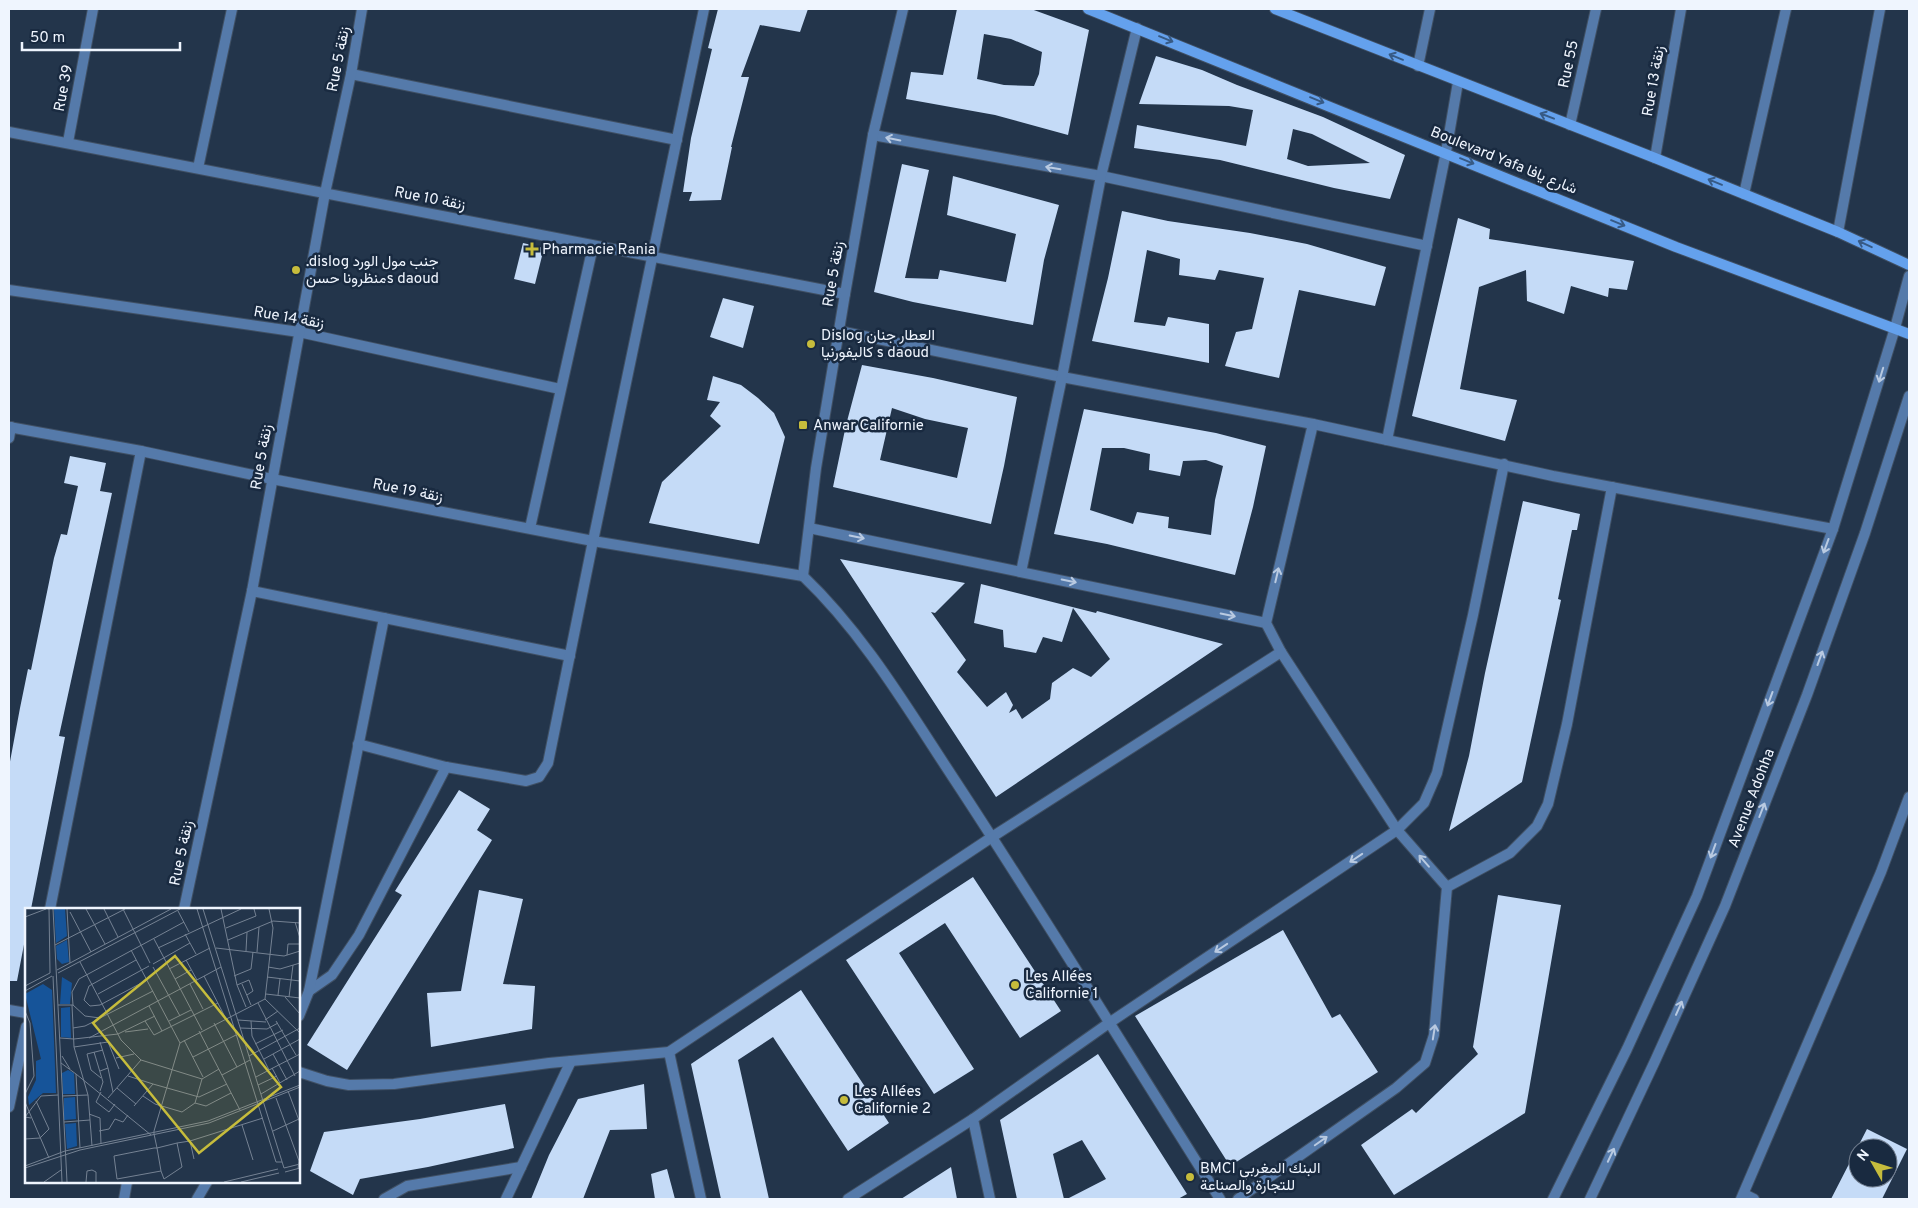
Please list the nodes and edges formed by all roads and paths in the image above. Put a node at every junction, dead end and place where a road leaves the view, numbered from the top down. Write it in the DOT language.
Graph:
graph roads {
  1 [pos="93,9"];
  2 [pos="232,9"];
  3 [pos="362,9"];
  4 [pos="704,9"];
  5 [pos="903,9"];
  6 [pos="1088,9"];
  7 [pos="1275,9"];
  8 [pos="1430,9"];
  9 [pos="1596,9"];
  10 [pos="1681,9"];
  11 [pos="1786,9"];
  12 [pos="1880,9"];
  13 [pos="1137,28"];
  14 [pos="1418,66"];
  15 [pos="351,74"];
  16 [pos="1458,82"];
  17 [pos="1570,125"];
  18 [pos="9,132"];
  19 [pos="873,135"];
  20 [pos="677,140"];
  21 [pos="68,142"];
  22 [pos="1446,152"];
  23 [pos="1655,158"];
  24 [pos="198,168"];
  25 [pos="1100,176"];
  26 [pos="325,193"];
  27 [pos="1744,194"];
  28 [pos="1838,232"];
  29 [pos="593,246"];
  30 [pos="1427,246"];
  31 [pos="652,258"];
  32 [pos="1909,265"];
  33 [pos="1909,276"];
  34 [pos="9,290"];
  35 [pos="845,294"];
  36 [pos="1895,328"];
  37 [pos="839,331"];
  38 [pos="299,332"];
  39 [pos="1909,334"];
  40 [pos="1062,377"];
  41 [pos="560,389"];
  42 [pos="1909,396"];
  43 [pos="1313,424"];
  44 [pos="9,430"];
  45 [pos="1387,440"];
  46 [pos="141,451"];
  47 [pos="1504,464"];
  48 [pos="272,479"];
  49 [pos="1612,487"];
  50 [pos="530,528"];
  51 [pos="809,528"];
  52 [pos="1833,529"];
  53 [pos="592,541"];
  54 [pos="1021,572"];
  55 [pos="803,576"];
  56 [pos="252,591"];
  57 [pos="384,618"];
  58 [pos="1266,622"];
  59 [pos="1281,652"];
  60 [pos="570,656"];
  61 [pos="358,744"];
  62 [pos="446,767"];
  63 [pos="1909,797"];
  64 [pos="1397,830"];
  65 [pos="992,837"];
  66 [pos="1447,887"];
  67 [pos="50,908"];
  68 [pos="184,908"];
  69 [pos="309,991"];
  70 [pos="9,1010"];
  71 [pos="25,1013"];
  72 [pos="300,1014"];
  73 [pos="1109,1023"];
  74 [pos="25,1032"];
  75 [pos="669,1052"];
  76 [pos="571,1061"];
  77 [pos="300,1072"];
  78 [pos="9,1107"];
  79 [pos="973,1119"];
  80 [pos="521,1167"];
  81 [pos="127,1183"];
  82 [pos="207,1183"];
  83 [pos="1742,1197"];
  84 [pos="124,1199"];
  85 [pos="197,1199"];
  86 [pos="384,1199"];
  87 [pos="506,1199"];
  88 [pos="701,1199"];
  89 [pos="848,1199"];
  90 [pos="990,1199"];
  91 [pos="1220,1199"];
  92 [pos="1238,1199"];
  93 [pos="1553,1199"];
  94 [pos="1590,1199"];
  95 [pos="1754,1199"];
  1 -- 21 [label="street, Rue 39"];
  2 -- 24 [label="street"];
  3 -- 15 [label="street, Rue 5 زنقة"];
  4 -- 20 [label="street"];
  5 -- 19 [label="street, Rue 5 زنقة"];
  6 -- 13 [label="street, Boulevard Yafa شارع يافا"];
  14 -- 7 [label="street, one-way"];
  8 -- 14 [label="street"];
  9 -- 17 [label="street, Rue 55"];
  10 -- 23 [label="street, Rue 13 زنقة"];
  11 -- 27 [label="street"];
  12 -- 28 [label="street"];
  13 -- 22 [label="street, Boulevard Yafa شارع يافا, one-way"];
  13 -- 25 [label="street"];
  14 -- 16 [label="street"];
  15 -- 20 [label="street"];
  15 -- 26 [label="street, Rue 5 زنقة"];
  17 -- 16 [label="street, one-way"];
  16 -- 22 [label="street"];
  17 -- 23 [label="street"];
  18 -- 21 [label="street, Rue 10 زنقة"];
  25 -- 19 [label="street, one-way"];
  19 -- 35 [label="street, Rue 5 زنقة"];
  20 -- 31 [label="street"];
  21 -- 24 [label="street, Rue 10 زنقة"];
  22 -- 30 [label="street"];
  22 -- 36 [label="street, Boulevard Yafa شارع يافا, one-way"];
  27 -- 23 [label="street, one-way"];
  24 -- 26 [label="street, Rue 10 زنقة"];
  25 -- 30 [label="street"];
  25 -- 40 [label="street"];
  26 -- 29 [label="street, Rue 10 زنقة"];
  26 -- 38 [label="street, Rue 5 زنقة"];
  27 -- 28 [label="street"];
  32 -- 28 [label="street, one-way"];
  29 -- 31 [label="street, Rue 10 زنقة"];
  29 -- 41 [label="street"];
  30 -- 45 [label="street"];
  31 -- 35 [label="street, Rue 10 زنقة"];
  31 -- 53 [label="street"];
  33 -- 36 [label="street"];
  34 -- 38 [label="street, Rue 14 زنقة"];
  35 -- 37 [label="street, Rue 5 زنقة"];
  36 -- 39 [label="street, Boulevard Yafa شارع يافا"];
  36 -- 52 [label="street, one-way"];
  37 -- 40 [label="street"];
  37 -- 51 [label="street, Rue 5 زنقة"];
  38 -- 41 [label="street, Rue 14 زنقة"];
  38 -- 48 [label="street, Rue 5 زنقة"];
  40 -- 43 [label="street"];
  40 -- 54 [label="street"];
  41 -- 50 [label="street"];
  94 -- 42 [label="street, Avenue Adohha, one-way"];
  43 -- 45 [label="street"];
  58 -- 43 [label="street, one-way"];
  44 -- 46 [label="street, Rue 19 زنقة"];
  45 -- 47 [label="street"];
  46 -- 48 [label="street, Rue 19 زنقة"];
  46 -- 67 [label="street"];
  47 -- 49 [label="street"];
  47 -- 64 [label="street"];
  48 -- 50 [label="street, Rue 19 زنقة"];
  48 -- 56 [label="street, Rue 5 زنقة"];
  49 -- 52 [label="street"];
  49 -- 66 [label="street"];
  50 -- 53 [label="street, Rue 19 زنقة"];
  51 -- 54 [label="street, one-way"];
  51 -- 55 [label="street, Rue 5 زنقة"];
  52 -- 93 [label="street, one-way"];
  53 -- 55 [label="street, Rue 19 زنقة"];
  53 -- 60 [label="street"];
  54 -- 58 [label="street, one-way"];
  55 -- 65 [label="street"];
  56 -- 57 [label="street"];
  56 -- 68 [label="street, Rue 5 زنقة"];
  57 -- 60 [label="street"];
  57 -- 61 [label="street"];
  58 -- 59 [label="street"];
  59 -- 64 [label="street"];
  59 -- 65 [label="street"];
  60 -- 62 [label="street"];
  61 -- 62 [label="street"];
  61 -- 69 [label="street"];
  62 -- 69 [label="street"];
  63 -- 83 [label="street"];
  66 -- 64 [label="street, one-way"];
  64 -- 73 [label="street, one-way"];
  65 -- 73 [label="street"];
  65 -- 75 [label="street"];
  92 -- 66 [label="street, one-way"];
  69 -- 72 [label="street"];
  70 -- 71 [label="street"];
  73 -- 79 [label="street"];
  73 -- 91 [label="street"];
  74 -- 78 [label="street"];
  75 -- 76 [label="street"];
  75 -- 88 [label="street"];
  76 -- 77 [label="street"];
  76 -- 80 [label="street"];
  79 -- 89 [label="street"];
  79 -- 90 [label="street"];
  80 -- 86 [label="street"];
  80 -- 87 [label="street"];
  81 -- 84 [label="street"];
  82 -- 85 [label="street"];
  83 -- 95 [label="street"];
}
